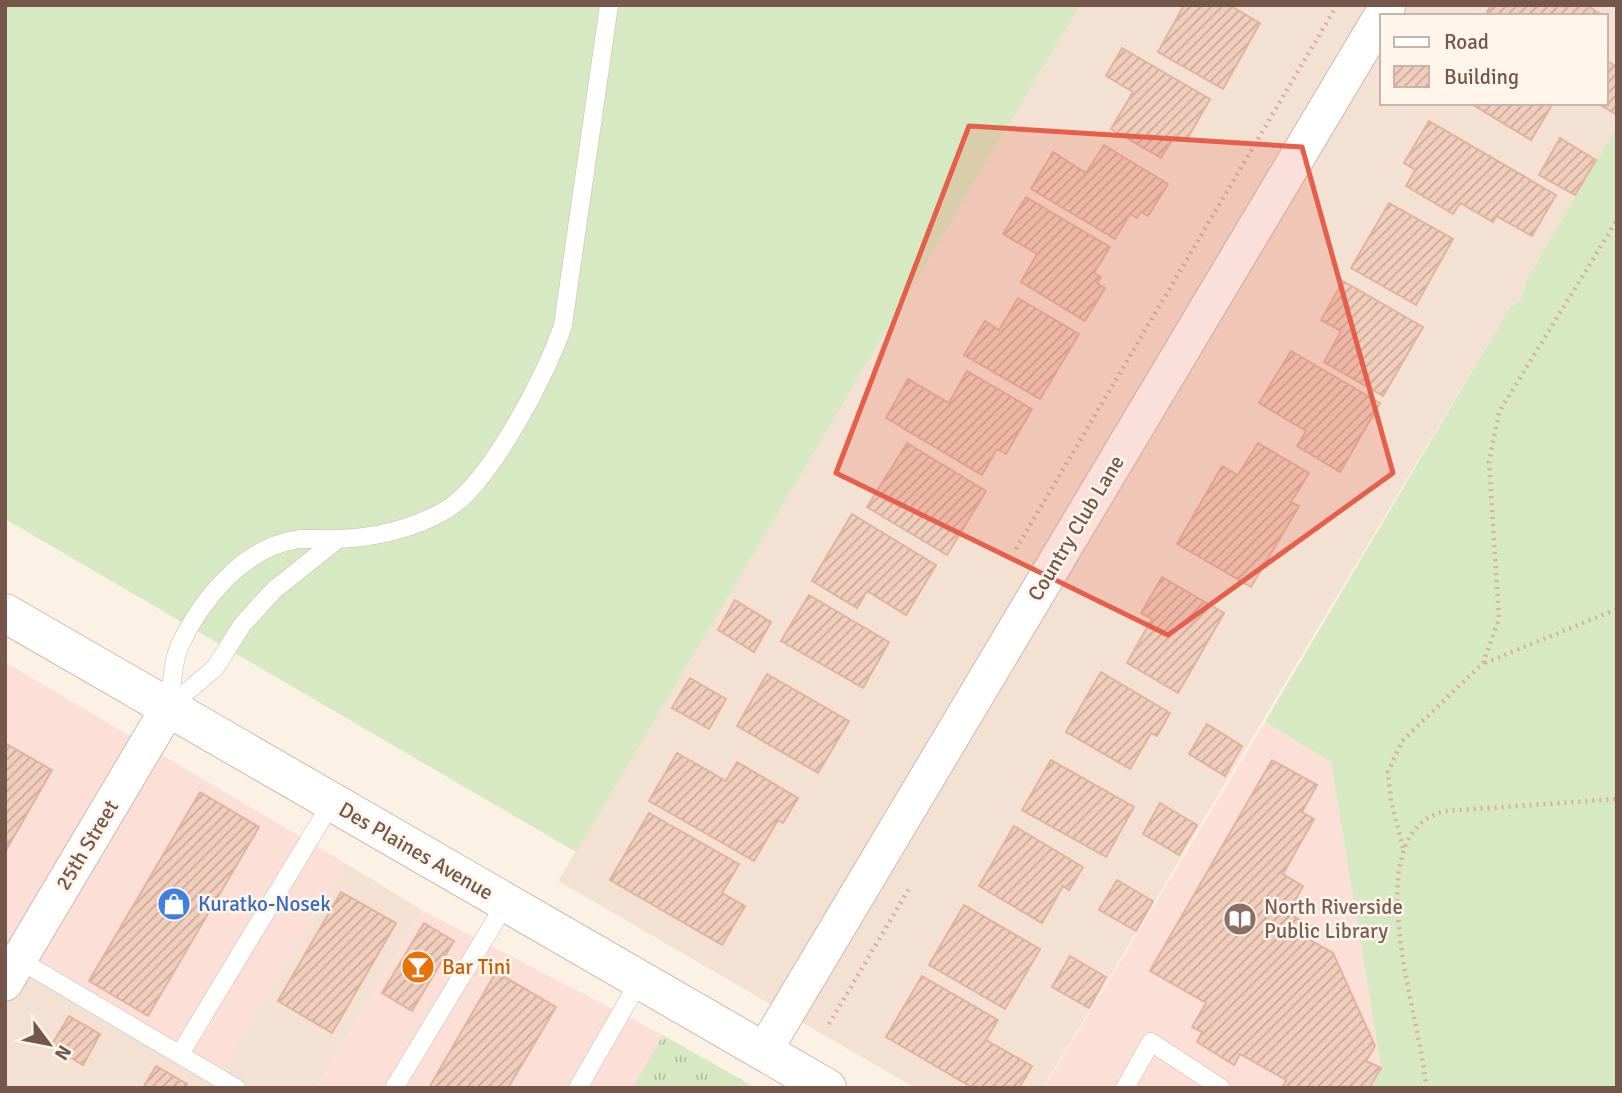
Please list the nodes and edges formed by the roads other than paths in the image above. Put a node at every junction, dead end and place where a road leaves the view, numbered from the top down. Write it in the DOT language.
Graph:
graph roads {
  1 [pos="609,5"];
  2 [pos="1380,18"];
  3 [pos="338,539"];
  4 [pos="5,613"];
  5 [pos="169,708"];
  6 [pos="332,802"];
  7 [pos="506,903"];
  8 [pos="10,965"];
  9 [pos="640,980"];
  10 [pos="764,1051"];
  11 [pos="180,1054"];
  12 [pos="236,1088"];
  13 [pos="394,1088"];
  14 [pos="578,1088"];
  15 [pos="827,1088"];
  16 [pos="1125,1088"];
  17 [pos="1221,1088"];
  1 -- 3 [label="lane"];
  2 -- 10 [label="street, Country Club Lane"];
  3 -- 5 [label="lane"];
  3 -- 5 [label="lane"];
  4 -- 5 [label="main road, Des Plaines Avenue"];
  5 -- 6 [label="main road, Des Plaines Avenue"];
  5 -- 8 [label="street, 25th Street"];
  6 -- 7 [label="main road, Des Plaines Avenue"];
  6 -- 11 [label="lane"];
  7 -- 9 [label="main road, Des Plaines Avenue"];
  7 -- 13 [label="lane"];
  8 -- 11 [label="lane"];
  9 -- 10 [label="main road, Des Plaines Avenue"];
  9 -- 14 [label="lane"];
  10 -- 15 [label="main road, Des Plaines Avenue"];
  11 -- 12 [label="lane"];
  16 -- 17 [label="lane"];
}
